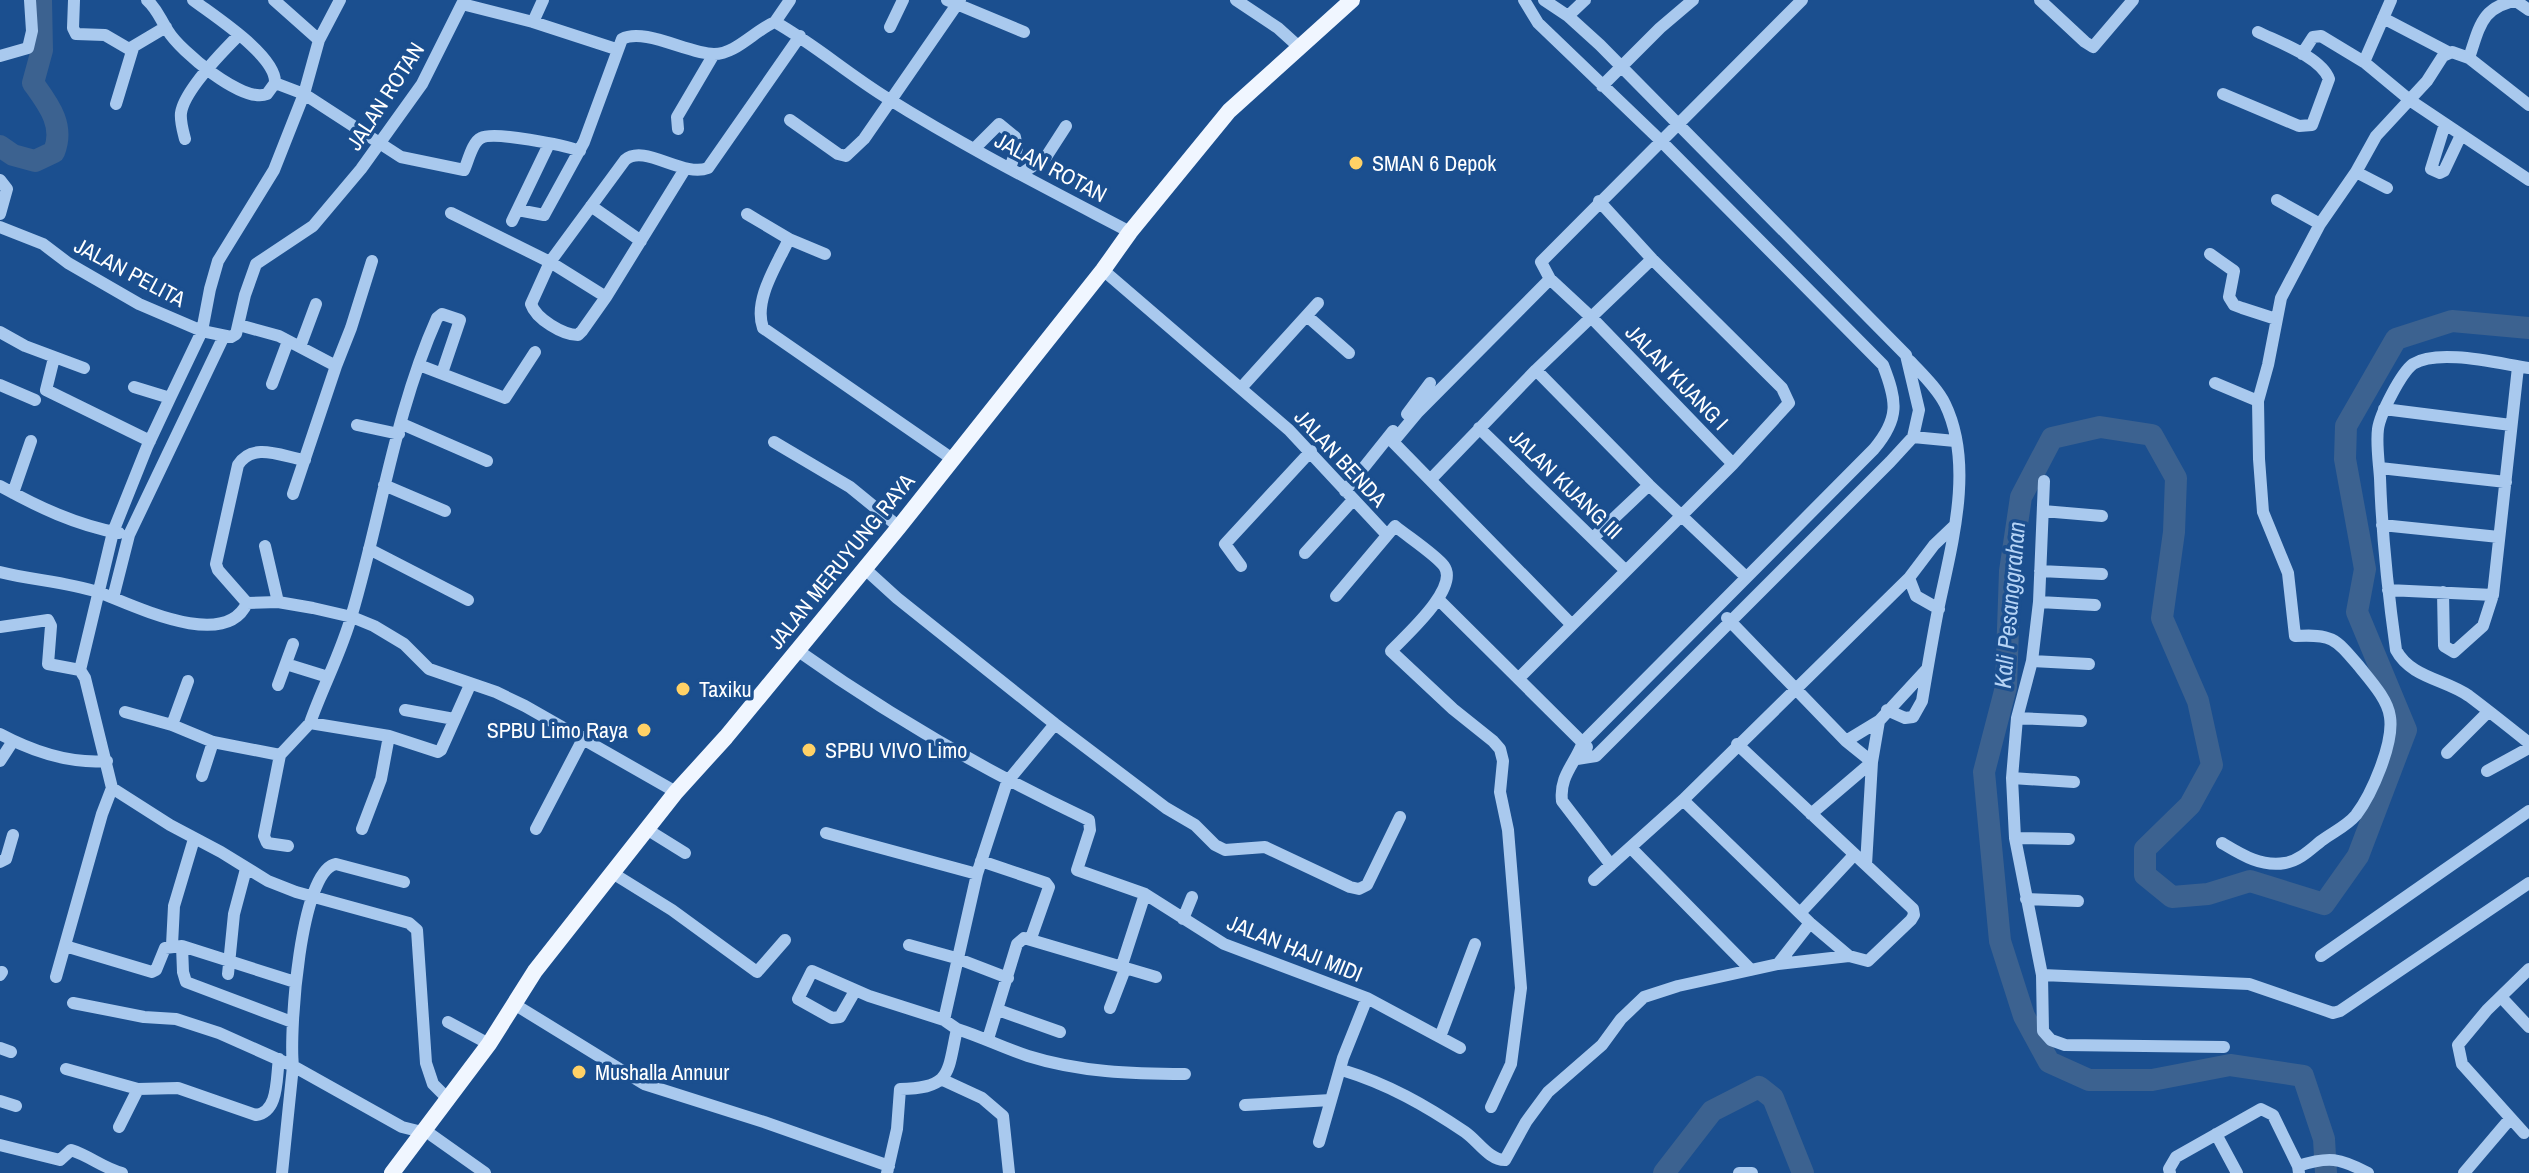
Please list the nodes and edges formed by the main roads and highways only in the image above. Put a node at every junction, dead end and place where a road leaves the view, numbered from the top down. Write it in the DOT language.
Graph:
graph roads {
  1 [pos="1352,0"];
  2 [pos="392,1173"];
  1 -- 2 [label="main road, JALAN MERUYUNG RAYA"];
}
